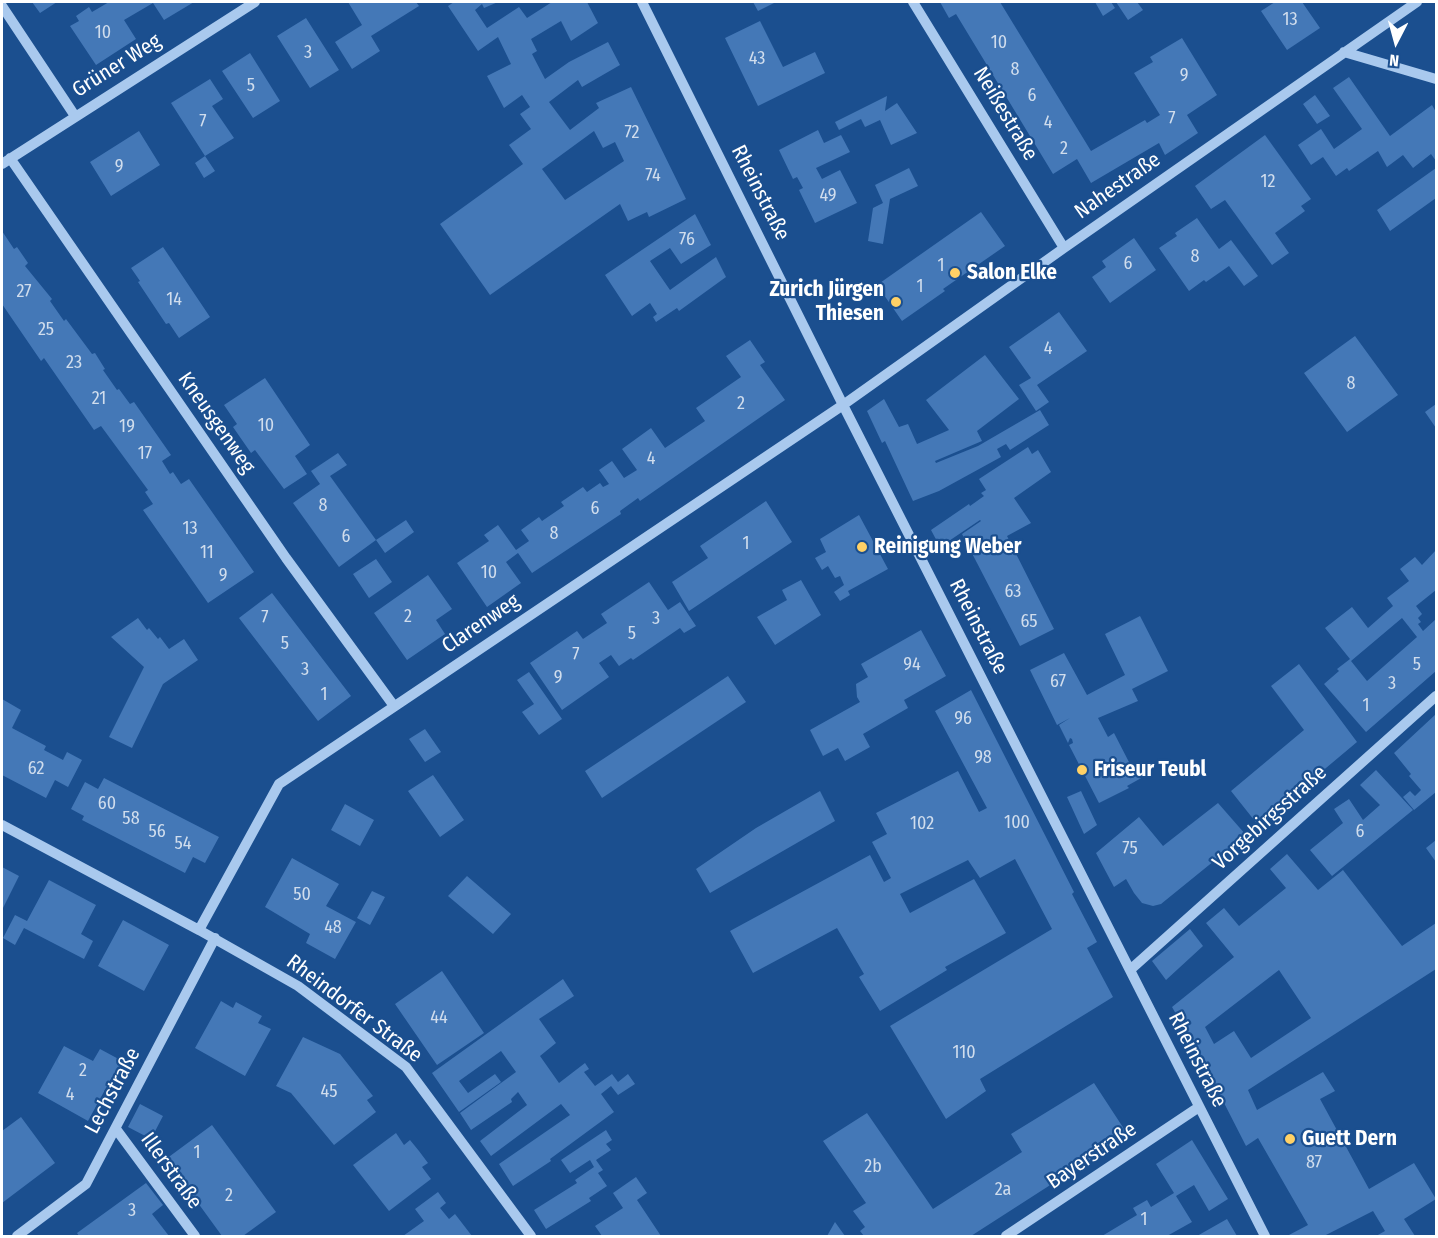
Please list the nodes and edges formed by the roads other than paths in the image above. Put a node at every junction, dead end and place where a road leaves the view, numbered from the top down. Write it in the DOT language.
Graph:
graph roads {
  1 [pos="255,2"];
  2 [pos="642,2"];
  3 [pos="913,2"];
  4 [pos="1417,2"];
  5 [pos="2,6"];
  6 [pos="1344,52"];
  7 [pos="1437,79"];
  8 [pos="75,116"];
  9 [pos="6,161"];
  10 [pos="1064,248"];
  11 [pos="843,405"];
  12 [pos="1437,696"];
  13 [pos="394,706"];
  14 [pos="2,825"];
  15 [pos="199,930"];
  16 [pos="214,938"];
  17 [pos="1130,970"];
  18 [pos="1199,1107"];
  19 [pos="116,1129"];
  20 [pos="17,1236"];
  21 [pos="195,1236"];
  22 [pos="531,1236"];
  23 [pos="1006,1236"];
  24 [pos="1266,1236"];
  1 -- 8 [label="street, Grüner Weg"];
  2 -- 11 [label="street, Rheinstraße"];
  3 -- 10 [label="street, Neißestraße"];
  4 -- 6 [label="street, Nahestraße"];
  5 -- 8 [label="street"];
  6 -- 7 [label="street"];
  6 -- 10 [label="street, Nahestraße"];
  8 -- 9 [label="street, Grüner Weg"];
  9 -- 13 [label="street, Kneusgenweg"];
  10 -- 11 [label="street, Nahestraße"];
  11 -- 13 [label="street, Clarenweg"];
  11 -- 17 [label="street, Rheinstraße"];
  12 -- 17 [label="street, Vorgebirgsstraße"];
  13 -- 15 [label="street, Clarenweg"];
  14 -- 15 [label="street, Rheindorfer Straße"];
  15 -- 16 [label="street, Rheindorfer Straße"];
  16 -- 19 [label="street, Lechstraße"];
  16 -- 22 [label="street, Rheindorfer Straße"];
  17 -- 18 [label="street, Rheinstraße"];
  18 -- 23 [label="street, Bayerstraße"];
  18 -- 24 [label="street, Rheinstraße"];
  19 -- 20 [label="street, Lechstraße"];
  19 -- 21 [label="street, Illerstraße"];
}
